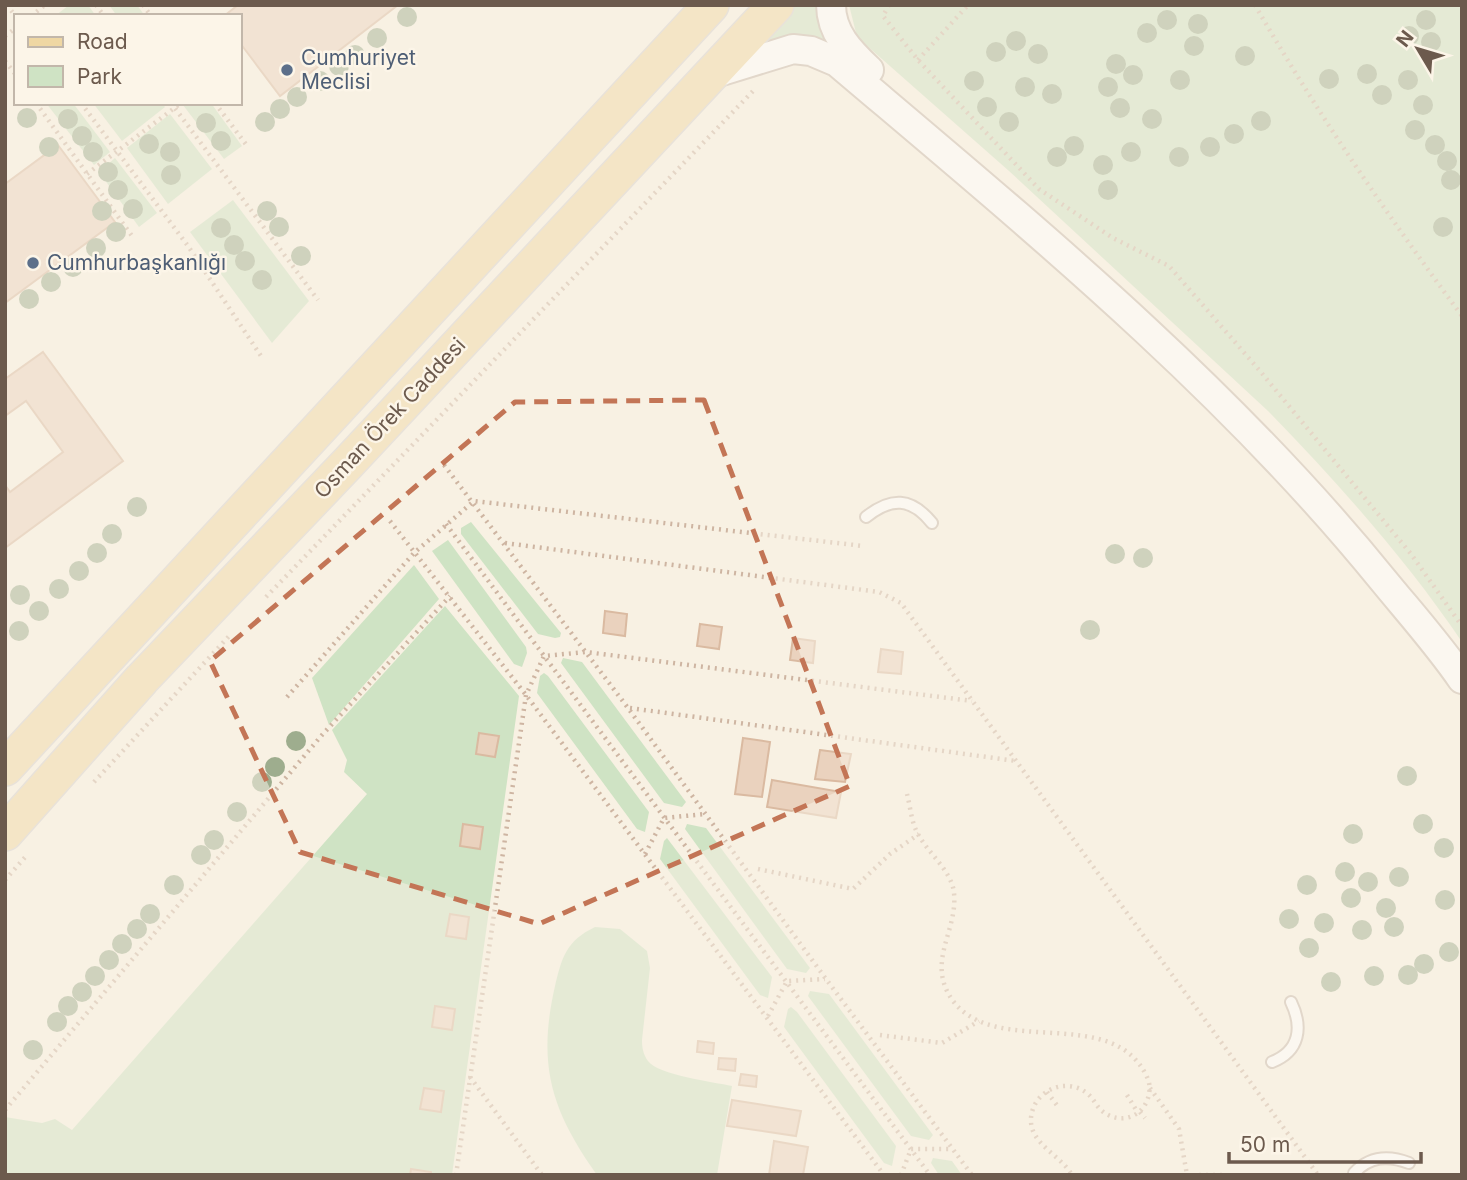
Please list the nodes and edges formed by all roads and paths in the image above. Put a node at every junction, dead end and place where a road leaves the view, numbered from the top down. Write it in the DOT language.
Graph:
graph roads {
  1 [pos="711,5"];
  2 [pos="776,5"];
  3 [pos="831,5"];
  4 [pos="889,5"];
  5 [pos="968,5"];
  6 [pos="1255,5"];
  7 [pos="918,60"];
  8 [pos="715,73"];
  9 [pos="757,87"];
  10 [pos="37,105"];
  11 [pos="83,105"];
  12 [pos="173,105"];
  13 [pos="216,105"];
  14 [pos="248,147"];
  15 [pos="118,151"];
  16 [pos="87,174"];
  17 [pos="1027,224"];
  18 [pos="132,236"];
  19 [pos="318,300"];
  20 [pos="1462,316"];
  21 [pos="263,359"];
  22 [pos="444,464"];
  23 [pos="474,501"];
  24 [pos="866,517"];
  25 [pos="390,521"];
  26 [pos="932,523"];
  27 [pos="446,524"];
  28 [pos="505,543"];
  29 [pos="863,546"];
  30 [pos="414,553"];
  31 [pos="1386,584"];
  32 [pos="450,596"];
  33 [pos="258,605"];
  34 [pos="1462,626"];
  35 [pos="231,633"];
  36 [pos="586,652"];
  37 [pos="544,656"];
  38 [pos="1462,679"];
  39 [pos="527,695"];
  40 [pos="287,697"];
  41 [pos="973,701"];
  42 [pos="1462,702"];
  43 [pos="628,708"];
  44 [pos="1017,761"];
  45 [pos="5,768"];
  46 [pos="86,791"];
  47 [pos="907,794"];
  48 [pos="706,813"];
  49 [pos="664,818"];
  50 [pos="919,834"];
  51 [pos="19,841"];
  52 [pos="645,854"];
  53 [pos="758,869"];
  54 [pos="5,880"];
  55 [pos="825,979"];
  56 [pos="787,981"];
  57 [pos="1291,1002"];
  58 [pos="768,1016"];
  59 [pos="979,1021"];
  60 [pos="880,1035"];
  61 [pos="1272,1062"];
  62 [pos="470,1077"];
  63 [pos="1150,1087"];
  64 [pos="1047,1092"];
  65 [pos="1127,1095"];
  66 [pos="1059,1108"];
  67 [pos="5,1110"];
  68 [pos="1139,1112"];
  69 [pos="1145,1118"];
  70 [pos="911,1149"];
  71 [pos="953,1149"];
  72 [pos="1409,1163"];
  73 [pos="1354,1173"];
  74 [pos="456,1175"];
  75 [pos="542,1175"];
  76 [pos="884,1175"];
  77 [pos="901,1175"];
  78 [pos="930,1175"];
  79 [pos="972,1175"];
  80 [pos="1072,1175"];
  81 [pos="1187,1175"];
  82 [pos="1199,1175"];
  83 [pos="1222,1175"];
  84 [pos="1318,1175"];
  1 -- 45 [label="main road"];
  2 -- 8 [label="main road, Osman Örek Caddesi"];
  3 -- 17 [label="street"];
  4 -- 7 [label="path"];
  5 -- 7 [label="path"];
  6 -- 20 [label="path"];
  7 -- 34 [label="path"];
  8 -- 17 [label="street"];
  8 -- 51 [label="main road, Osman Örek Caddesi"];
  9 -- 33 [label="path"];
  10 -- 16 [label="path"];
  11 -- 15 [label="path"];
  12 -- 15 [label="path"];
  12 -- 19 [label="path"];
  13 -- 14 [label="path"];
  15 -- 16 [label="path"];
  15 -- 21 [label="path"];
  16 -- 18 [label="path"];
  17 -- 31 [label="street"];
  22 -- 23 [label="path"];
  23 -- 27 [label="path"];
  23 -- 28 [label="path"];
  23 -- 29 [label="path"];
  24 -- 26 [label="lane"];
  25 -- 30 [label="path"];
  27 -- 30 [label="path"];
  27 -- 37 [label="path"];
  28 -- 36 [label="path"];
  28 -- 41 [label="path"];
  30 -- 32 [label="path"];
  30 -- 40 [label="path"];
  31 -- 38 [label="street"];
  31 -- 42 [label="street"];
  32 -- 39 [label="path"];
  32 -- 67 [label="path"];
  35 -- 46 [label="path"];
  36 -- 37 [label="path"];
  36 -- 41 [label="path"];
  36 -- 43 [label="path"];
  37 -- 39 [label="path"];
  37 -- 49 [label="path"];
  39 -- 52 [label="path"];
  39 -- 62 [label="path"];
  41 -- 44 [label="path"];
  43 -- 44 [label="path"];
  43 -- 48 [label="path"];
  44 -- 84 [label="path"];
  47 -- 50 [label="path"];
  48 -- 49 [label="path"];
  48 -- 55 [label="path"];
  49 -- 52 [label="path"];
  49 -- 56 [label="path"];
  50 -- 53 [label="path"];
  50 -- 59 [label="path"];
  51 -- 54 [label="path"];
  52 -- 58 [label="path"];
  55 -- 56 [label="path"];
  55 -- 71 [label="path"];
  56 -- 58 [label="path"];
  56 -- 70 [label="path"];
  57 -- 61 [label="lane"];
  58 -- 76 [label="path"];
  59 -- 60 [label="path"];
  59 -- 63 [label="path"];
  62 -- 74 [label="path"];
  62 -- 75 [label="path"];
  63 -- 68 [label="path"];
  63 -- 81 [label="path"];
  64 -- 66 [label="path"];
  64 -- 68 [label="path"];
  64 -- 80 [label="path"];
  65 -- 68 [label="path"];
  68 -- 69 [label="path"];
  70 -- 71 [label="path"];
  70 -- 77 [label="path"];
  70 -- 78 [label="path"];
  71 -- 79 [label="path"];
  72 -- 73 [label="lane"];
  82 -- 83 [label="path"];
}
